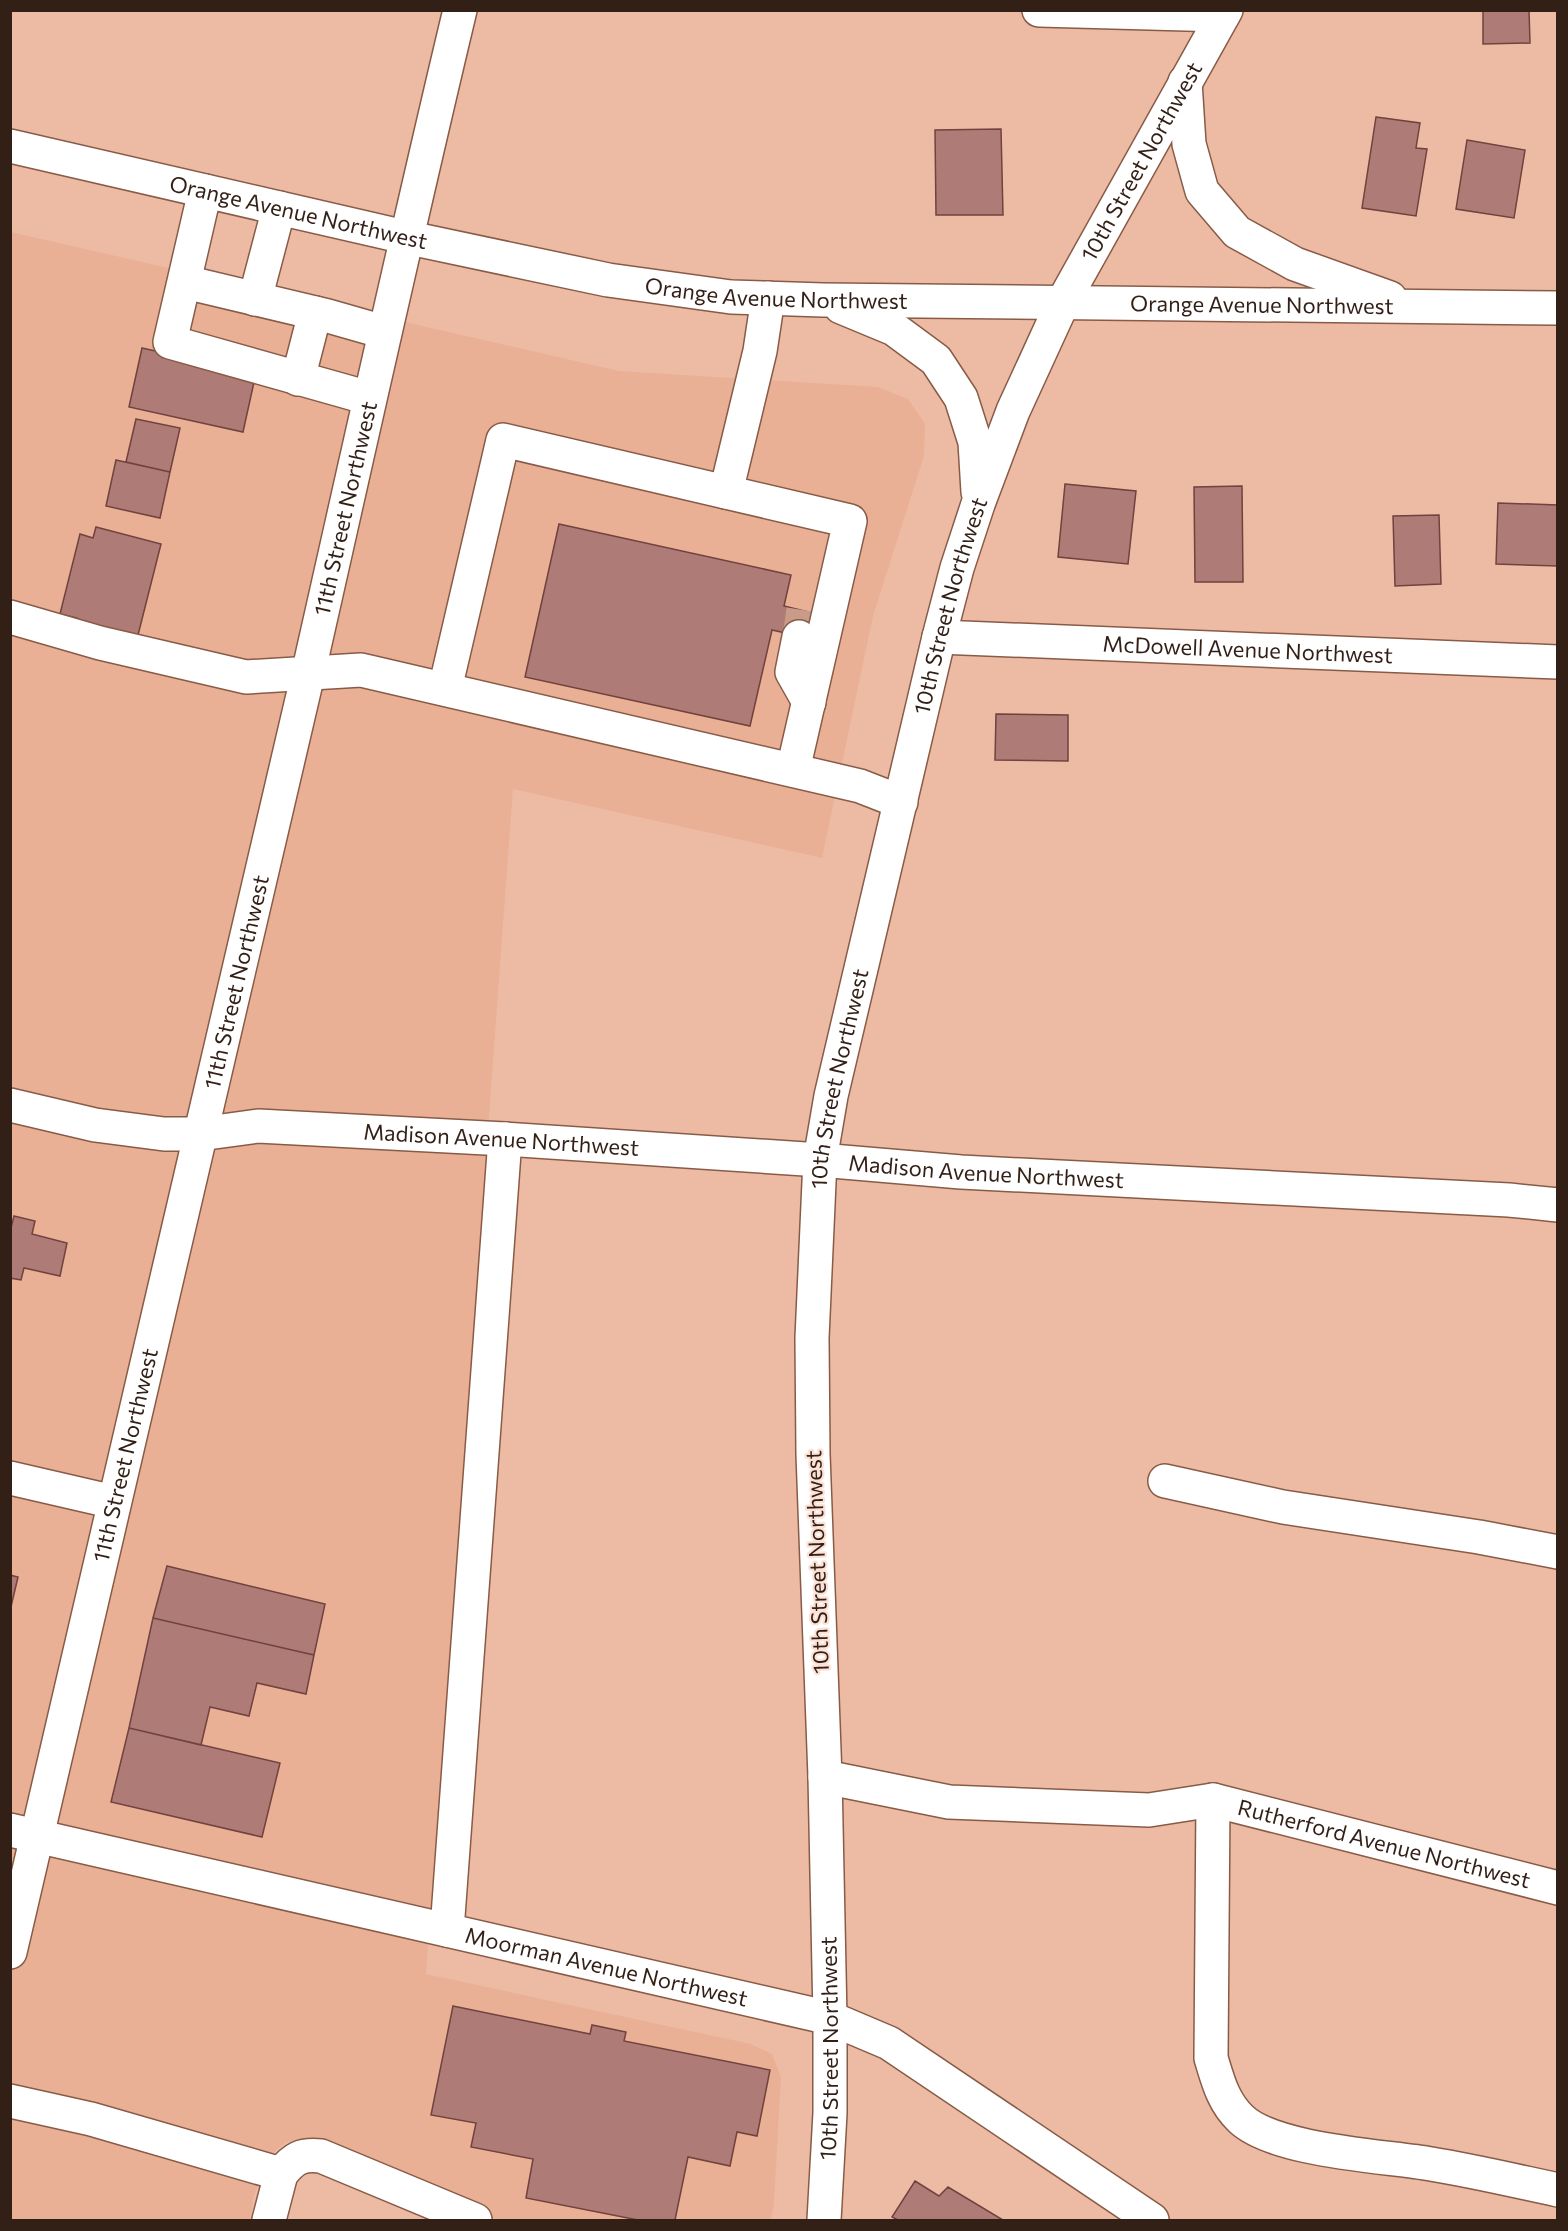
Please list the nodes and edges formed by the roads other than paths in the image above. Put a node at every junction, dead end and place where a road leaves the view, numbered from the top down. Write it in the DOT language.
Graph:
graph roads {
  1 [pos="460,10"];
  2 [pos="1040,10"];
  3 [pos="1225,13"];
  4 [pos="1185,82"];
  5 [pos="10,146"];
  6 [pos="204,191"];
  7 [pos="279,208"];
  8 [pos="405,237"];
  9 [pos="184,282"];
  10 [pos="768,298"];
  11 [pos="255,299"];
  12 [pos="823,300"];
  13 [pos="1063,302"];
  14 [pos="1414,307"];
  15 [pos="1557,308"];
  16 [pos="315,313"];
  17 [pos="384,332"];
  18 [pos="298,379"];
  19 [pos="369,398"];
  20 [pos="726,492"];
  21 [pos="978,504"];
  22 [pos="838,574"];
  23 [pos="10,616"];
  24 [pos="939,637"];
  25 [pos="1557,662"];
  26 [pos="308,673"];
  27 [pos="445,689"];
  28 [pos="809,702"];
  29 [pos="793,770"];
  30 [pos="901,802"];
  31 [pos="10,1106"];
  32 [pos="200,1134"];
  33 [pos="505,1139"];
  34 [pos="820,1160"];
  35 [pos="1557,1205"];
  36 [pos="10,1478"];
  37 [pos="1165,1481"];
  38 [pos="114,1502"];
  39 [pos="1557,1552"];
  40 [pos="825,1778"];
  41 [pos="1213,1800"];
  42 [pos="24,1833"];
  43 [pos="1557,1888"];
  44 [pos="447,1930"];
  45 [pos="10,1952"];
  46 [pos="830,2018"];
  47 [pos="10,2101"];
  48 [pos="281,2174"];
  49 [pos="1557,2190"];
  50 [pos="269,2220"];
  51 [pos="475,2220"];
  52 [pos="824,2220"];
  53 [pos="1152,2220"];
  1 -- 8 [label="street, 11th Street Northwest"];
  2 -- 3 [label="street"];
  3 -- 4 [label="street, 10th Street Northwest"];
  4 -- 13 [label="street, 10th Street Northwest"];
  4 -- 14 [label="street"];
  5 -- 6 [label="street, Orange Avenue Northwest"];
  6 -- 7 [label="street, Orange Avenue Northwest"];
  6 -- 9 [label="street"];
  7 -- 8 [label="street, Orange Avenue Northwest"];
  7 -- 11 [label="street"];
  8 -- 10 [label="street, Orange Avenue Northwest"];
  8 -- 17 [label="street, 11th Street Northwest"];
  9 -- 11 [label="street"];
  9 -- 18 [label="street"];
  10 -- 12 [label="street, Orange Avenue Northwest"];
  10 -- 20 [label="street"];
  11 -- 16 [label="street"];
  12 -- 13 [label="street, Orange Avenue Northwest"];
  12 -- 21 [label="street"];
  13 -- 14 [label="street, Orange Avenue Northwest"];
  13 -- 21 [label="street, 10th Street Northwest"];
  14 -- 15 [label="street, Orange Avenue Northwest"];
  16 -- 17 [label="street"];
  16 -- 18 [label="street"];
  17 -- 19 [label="street, 11th Street Northwest"];
  18 -- 19 [label="street"];
  19 -- 26 [label="street, 11th Street Northwest"];
  20 -- 22 [label="street"];
  20 -- 27 [label="street"];
  21 -- 24 [label="street, 10th Street Northwest"];
  22 -- 28 [label="street"];
  22 -- 28 [label="street"];
  23 -- 26 [label="street"];
  24 -- 25 [label="street, McDowell Avenue Northwest"];
  24 -- 30 [label="street, 10th Street Northwest"];
  26 -- 27 [label="street"];
  26 -- 32 [label="street, 11th Street Northwest"];
  27 -- 29 [label="street"];
  28 -- 29 [label="street"];
  29 -- 30 [label="street"];
  30 -- 34 [label="street, 10th Street Northwest"];
  31 -- 32 [label="street, Madison Avenue Northwest"];
  32 -- 33 [label="street, Madison Avenue Northwest"];
  32 -- 38 [label="street, 11th Street Northwest"];
  33 -- 34 [label="street, Madison Avenue Northwest"];
  33 -- 44 [label="street"];
  34 -- 35 [label="street, Madison Avenue Northwest"];
  34 -- 40 [label="street, 10th Street Northwest"];
  36 -- 38 [label="street"];
  37 -- 39 [label="street"];
  38 -- 42 [label="street, 11th Street Northwest"];
  40 -- 41 [label="street"];
  40 -- 46 [label="street, 10th Street Northwest"];
  41 -- 43 [label="street, Rutherford Avenue Northwest"];
  41 -- 49 [label="street"];
  42 -- 44 [label="street, Moorman Avenue Northwest"];
  42 -- 45 [label="street, 11th Street Northwest"];
  44 -- 46 [label="street, Moorman Avenue Northwest"];
  46 -- 52 [label="street, 10th Street Northwest"];
  46 -- 53 [label="street, Moorman Avenue Northwest"];
  47 -- 48 [label="street"];
  48 -- 50 [label="street"];
  48 -- 51 [label="street"];
}
